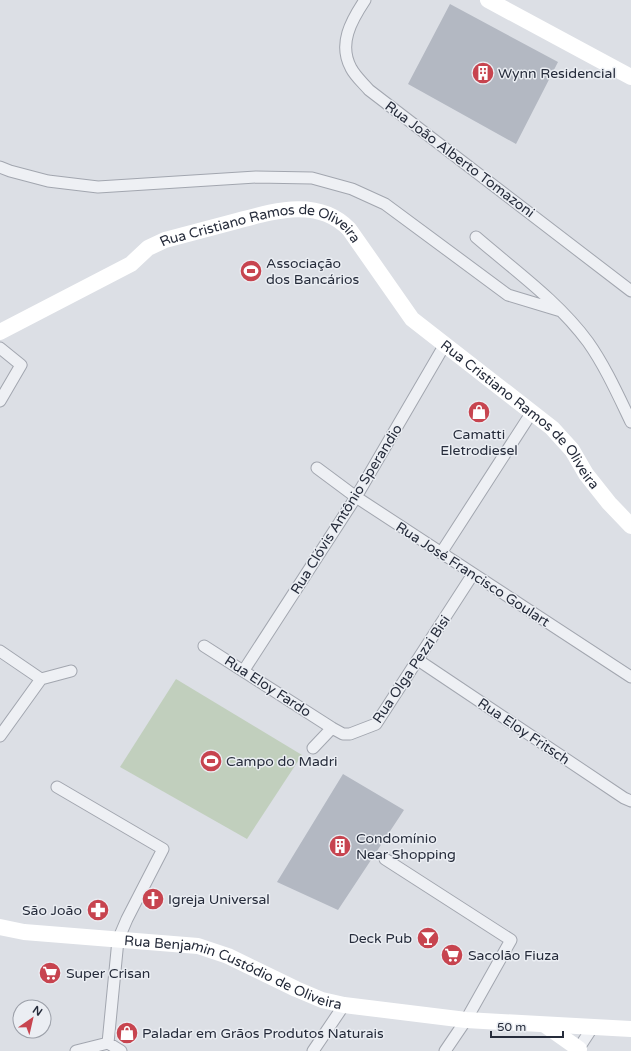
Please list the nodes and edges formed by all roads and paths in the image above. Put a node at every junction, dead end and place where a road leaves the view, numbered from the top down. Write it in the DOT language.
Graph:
graph roads {
  1 [pos="364,0"];
  2 [pos="488,0"];
  3 [pos="631,77"];
  4 [pos="0,167"];
  5 [pos="476,237"];
  6 [pos="631,291"];
  7 [pos="561,311"];
  8 [pos="0,332"];
  9 [pos="444,346"];
  10 [pos="0,348"];
  11 [pos="0,400"];
  12 [pos="532,412"];
  13 [pos="631,422"];
  14 [pos="317,468"];
  15 [pos="356,497"];
  16 [pos="631,526"];
  17 [pos="441,553"];
  18 [pos="474,574"];
  19 [pos="204,646"];
  20 [pos="0,651"];
  21 [pos="418,660"];
  22 [pos="244,670"];
  23 [pos="71,671"];
  24 [pos="631,677"];
  25 [pos="41,679"];
  26 [pos="332,728"];
  27 [pos="0,736"];
  28 [pos="313,748"];
  29 [pos="58,787"];
  30 [pos="631,801"];
  31 [pos="385,859"];
  32 [pos="0,927"];
  33 [pos="118,940"];
  34 [pos="344,1005"];
  35 [pos="466,1020"];
  36 [pos="545,1025"];
  37 [pos="592,1028"];
  38 [pos="631,1029"];
  39 [pos="108,1043"];
  40 [pos="579,1050"];
  41 [pos="76,1051"];
  42 [pos="121,1051"];
  43 [pos="313,1051"];
  44 [pos="446,1051"];
  1 -- 6 [label="street, Rua João Alberto Tomazoni"];
  2 -- 3 [label="main road"];
  4 -- 7 [label="street"];
  5 -- 7 [label="street"];
  7 -- 13 [label="street"];
  8 -- 9 [label="main road, Rua Cristiano Ramos de Oliveira"];
  9 -- 12 [label="main road, Rua Cristiano Ramos de Oliveira"];
  9 -- 15 [label="street, Rua Clóvis Antônio Sperandio"];
  10 -- 11 [label="street"];
  12 -- 16 [label="main road, Rua Cristiano Ramos de Oliveira"];
  12 -- 17 [label="street"];
  14 -- 15 [label="street, Rua José Francisco Goulart"];
  15 -- 17 [label="street, Rua José Francisco Goulart"];
  15 -- 22 [label="street, Rua Clóvis Antônio Sperandio"];
  17 -- 18 [label="street, Rua José Francisco Goulart"];
  18 -- 21 [label="street, Rua Olga Pezzi Bisi"];
  18 -- 24 [label="street, Rua José Francisco Goulart"];
  19 -- 22 [label="street, Rua Eloy Fardo"];
  20 -- 25 [label="street"];
  21 -- 26 [label="street, Rua Olga Pezzi Bisi"];
  21 -- 30 [label="street, Rua Eloy Fritsch"];
  22 -- 26 [label="street, Rua Eloy Fardo"];
  23 -- 25 [label="street"];
  25 -- 27 [label="street"];
  26 -- 28 [label="street"];
  29 -- 33 [label="street"];
  31 -- 35 [label="street"];
  32 -- 33 [label="main road, Rua Benjamin Custódio de Oliveira"];
  33 -- 34 [label="main road, Rua Benjamin Custódio de Oliveira"];
  33 -- 39 [label="street"];
  34 -- 35 [label="main road, Rua Benjamin Custódio de Oliveira"];
  34 -- 43 [label="street"];
  35 -- 36 [label="main road, Rua Benjamin Custódio de Oliveira"];
  35 -- 44 [label="street"];
  36 -- 37 [label="main road, Rua Benjamin Custódio de Oliveira"];
  36 -- 40 [label="main road"];
  37 -- 38 [label="main road, Rua Benjamin Custódio de Oliveira"];
  37 -- 40 [label="street"];
  39 -- 41 [label="street"];
  39 -- 42 [label="street"];
}
